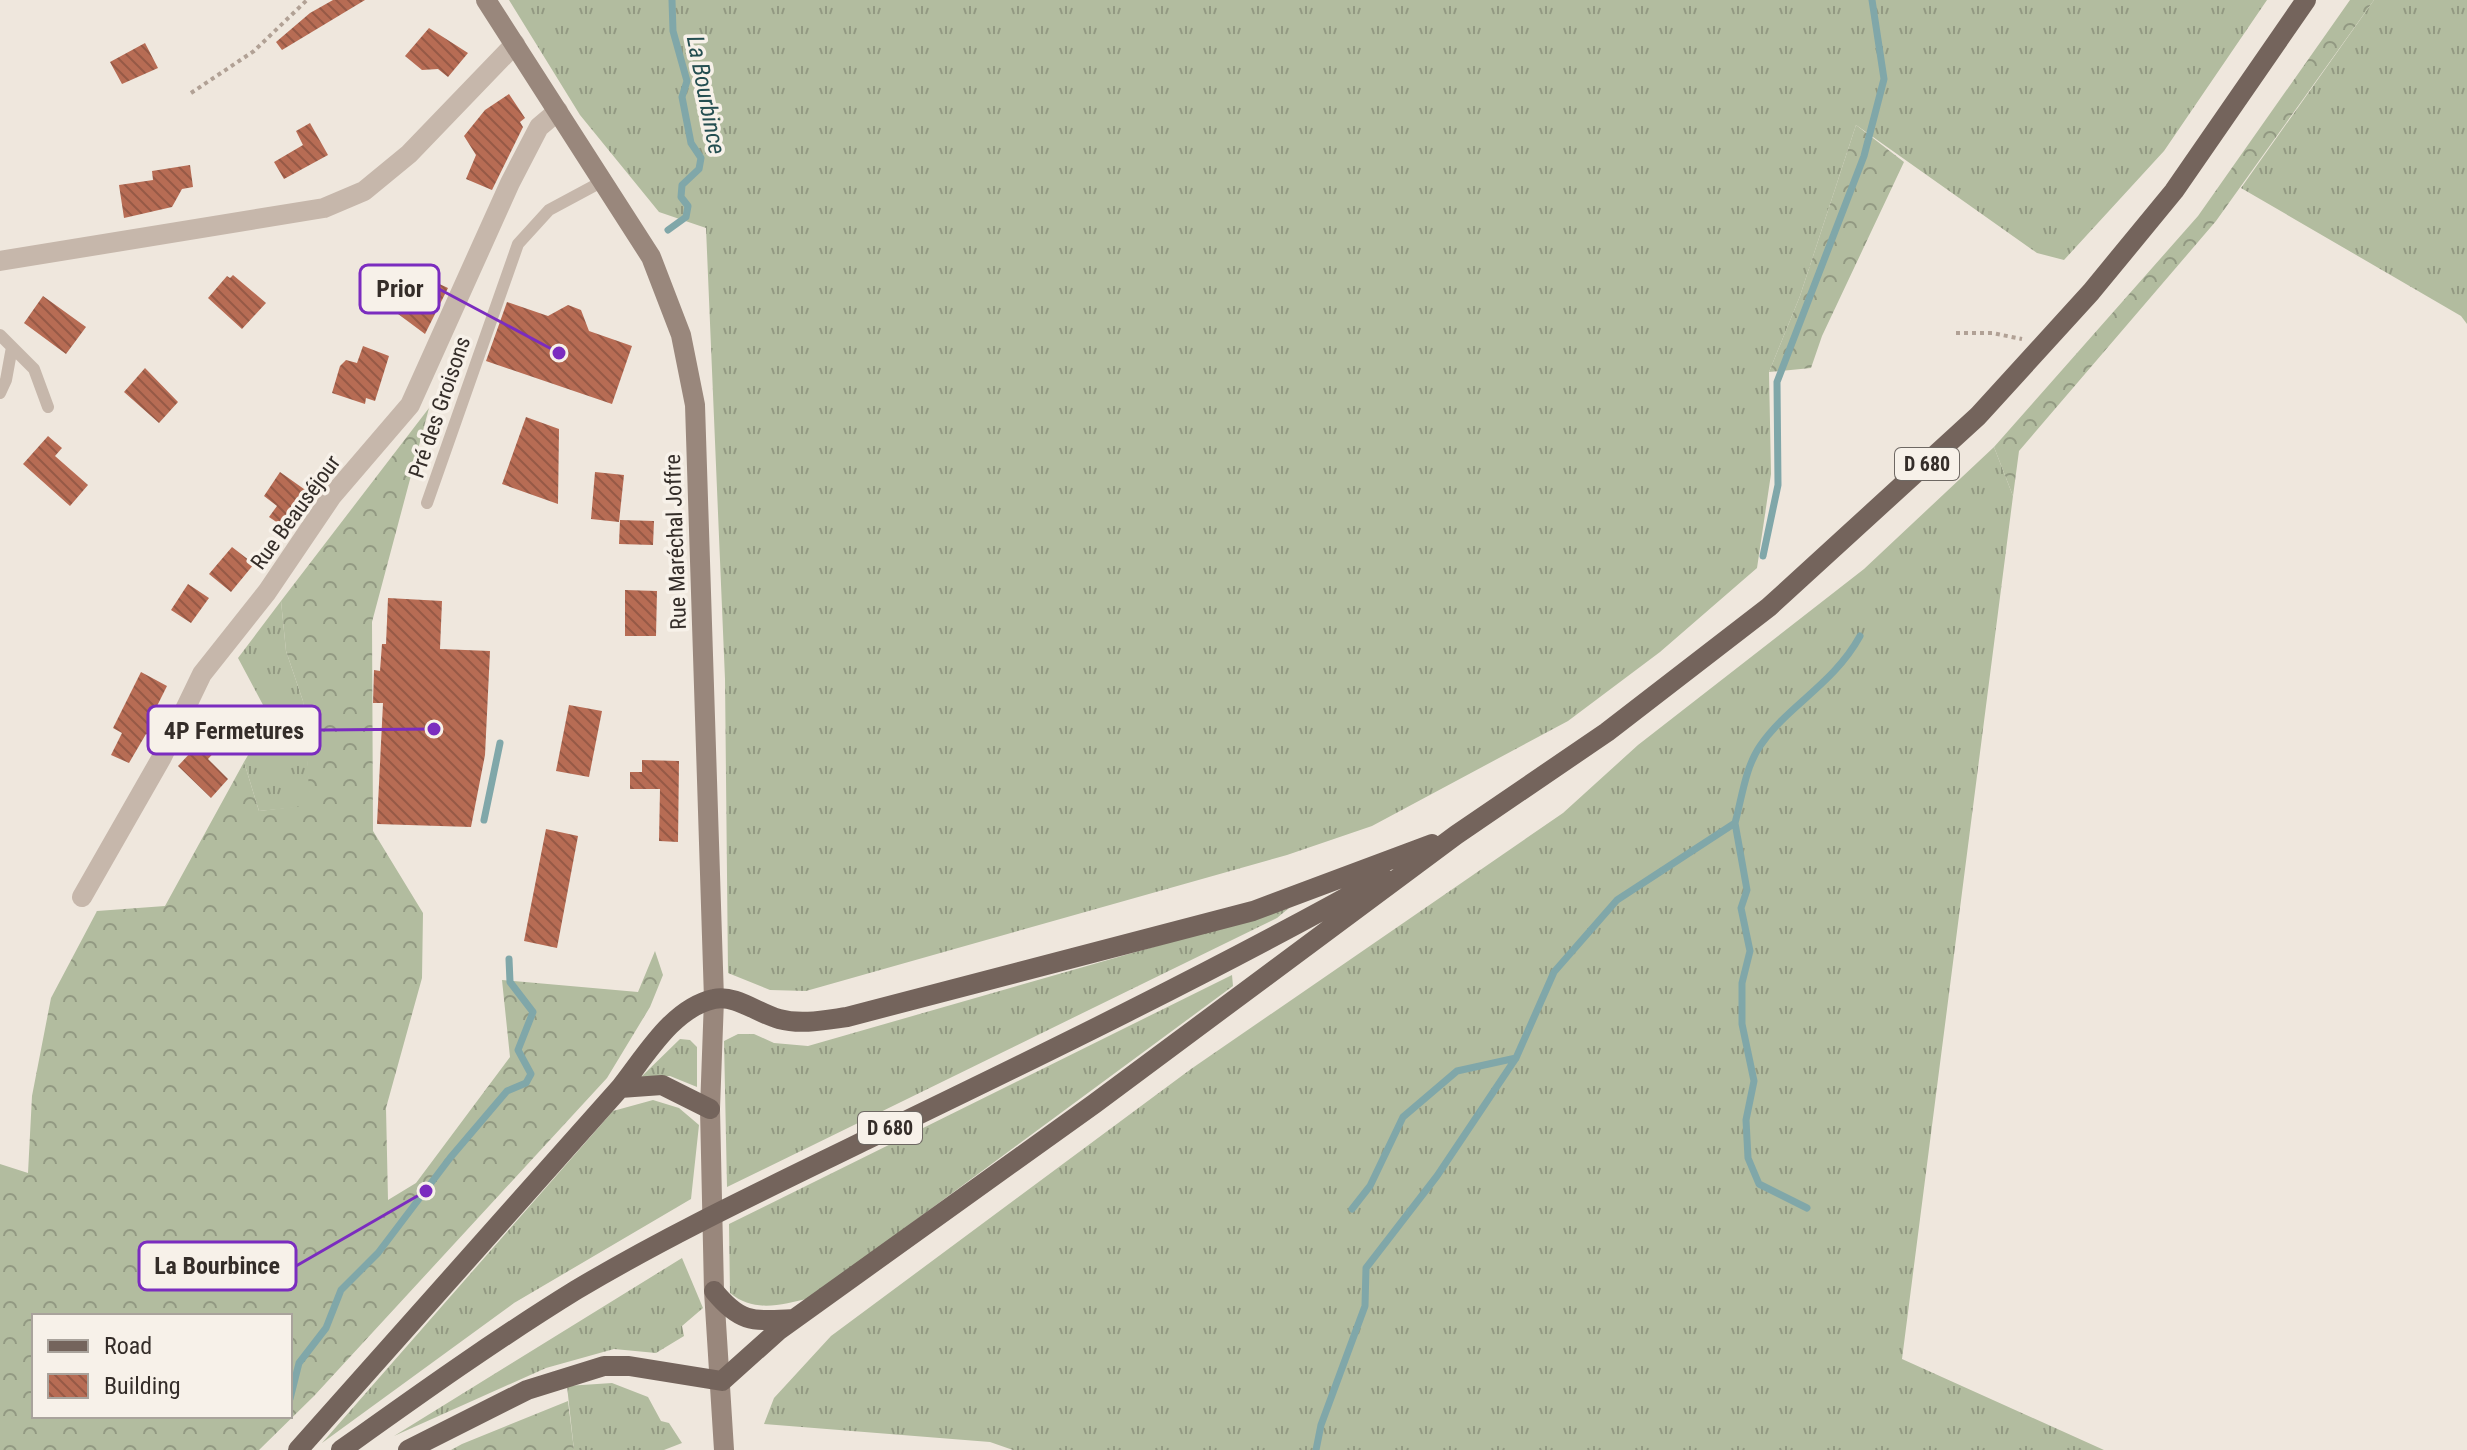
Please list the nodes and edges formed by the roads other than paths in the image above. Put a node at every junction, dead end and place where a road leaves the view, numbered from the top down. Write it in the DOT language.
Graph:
graph roads {
  1 [pos="486,0"];
  2 [pos="2306,0"];
  3 [pos="515,44"];
  4 [pos="558,111"];
  5 [pos="603,181"];
  6 [pos="0,261"];
  7 [pos="0,335"];
  8 [pos="12,347"];
  9 [pos="0,393"];
  10 [pos="48,407"];
  11 [pos="427,503"];
  12 [pos="1456,835"];
  13 [pos="82,897"];
  14 [pos="714,999"];
  15 [pos="620,1088"];
  16 [pos="710,1109"];
  17 [pos="714,1291"];
  18 [pos="797,1318"];
  19 [pos="722,1381"];
  20 [pos="298,1450"];
  21 [pos="341,1450"];
  22 [pos="408,1450"];
  23 [pos="724,1450"];
  1 -- 3 [label="main road, Rue Maréchal Joffre"];
  2 -- 12 [label="main road, D 680"];
  3 -- 4 [label="main road, Rue Maréchal Joffre"];
  3 -- 6 [label="street"];
  4 -- 5 [label="main road, Rue Maréchal Joffre"];
  4 -- 13 [label="street, Rue Beauséjour"];
  5 -- 11 [label="lane, Pré des Groisons"];
  5 -- 14 [label="main road, Rue Maréchal Joffre"];
  7 -- 8 [label="lane"];
  8 -- 9 [label="lane"];
  8 -- 10 [label="lane"];
  12 -- 14 [label="main road"];
  12 -- 18 [label="main road"];
  12 -- 21 [label="main road, D 680"];
  14 -- 15 [label="main road"];
  14 -- 16 [label="main road, Rue Maréchal Joffre"];
  15 -- 16 [label="main road"];
  15 -- 20 [label="main road"];
  16 -- 17 [label="main road, Rue Maréchal Joffre"];
  17 -- 18 [label="main road"];
  17 -- 19 [label="main road, Rue Maréchal Joffre"];
  18 -- 19 [label="main road"];
  19 -- 22 [label="main road"];
  19 -- 23 [label="main road, Rue Maréchal Joffre"];
}
